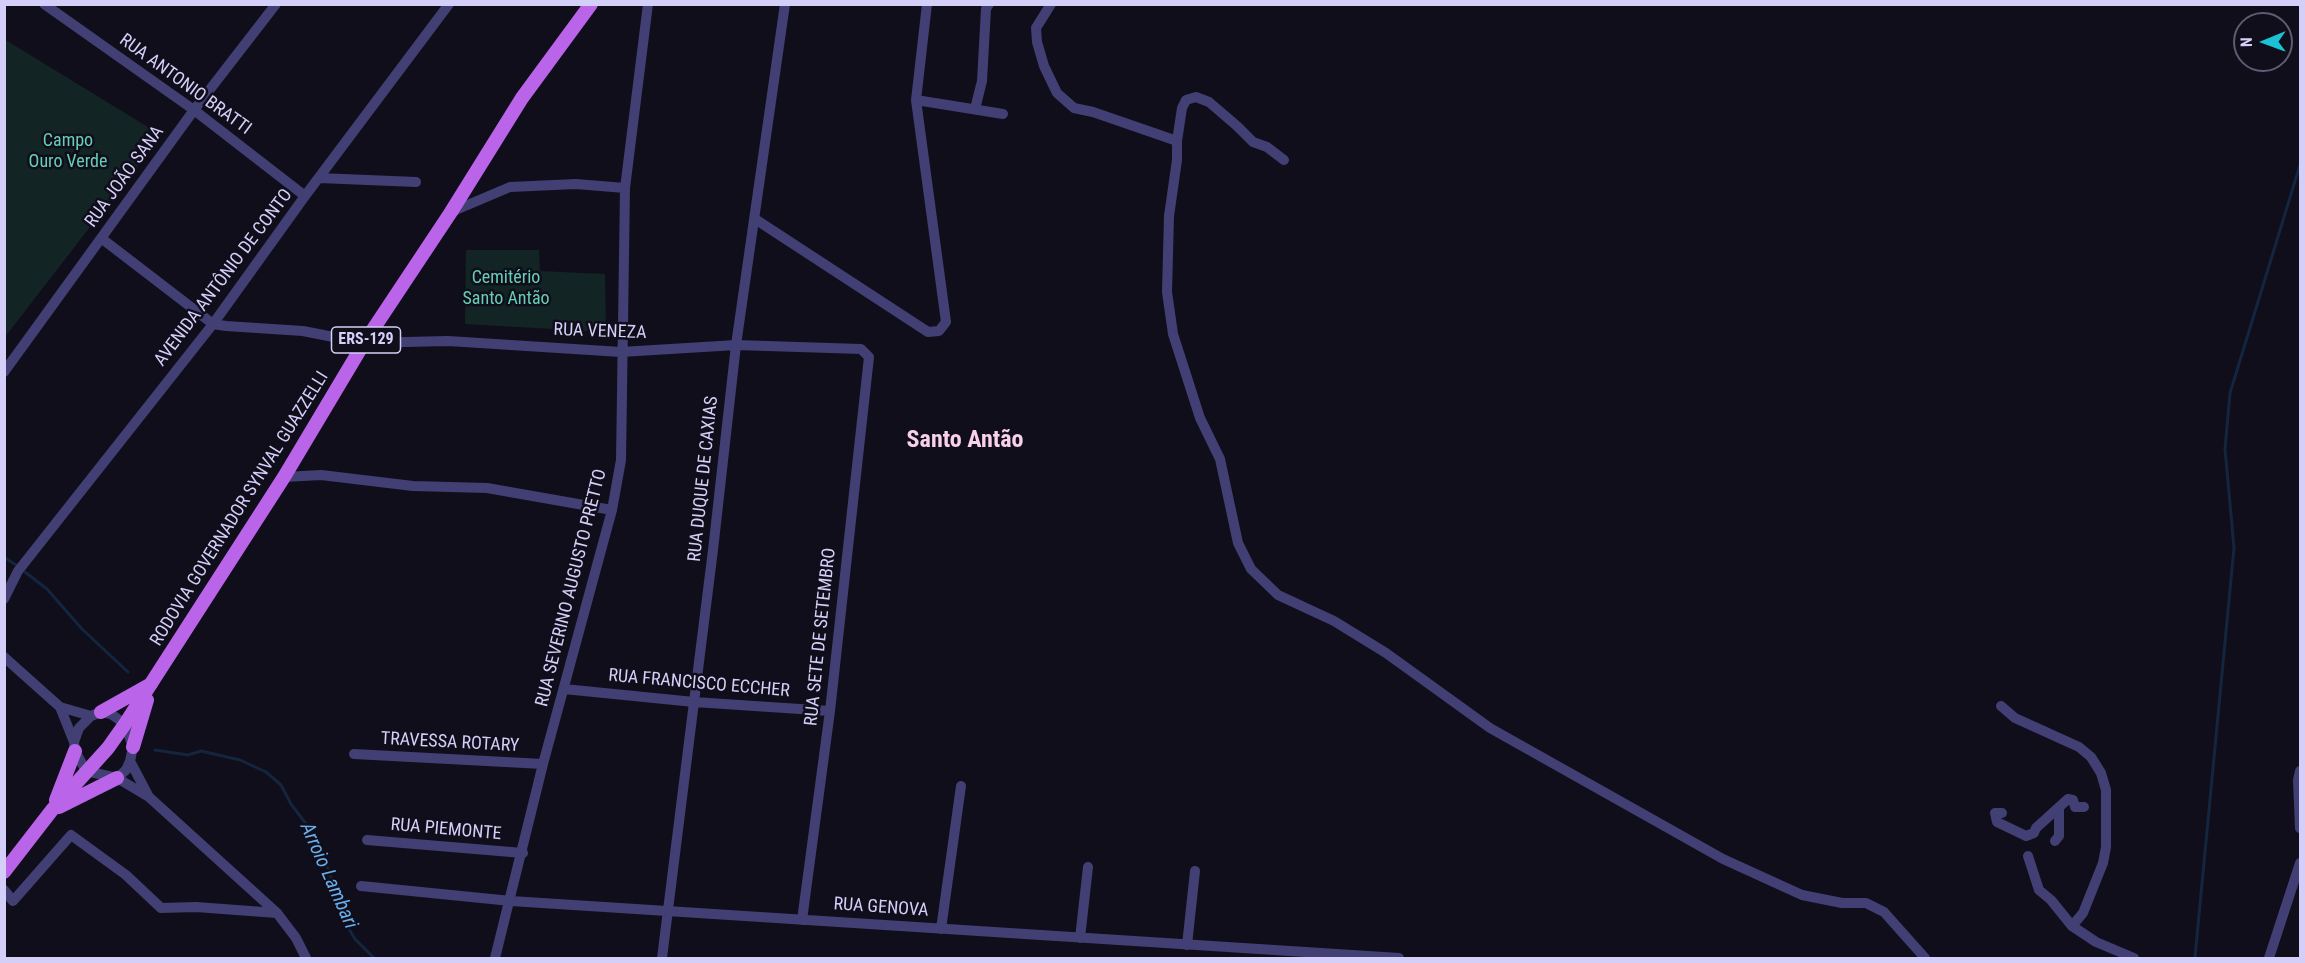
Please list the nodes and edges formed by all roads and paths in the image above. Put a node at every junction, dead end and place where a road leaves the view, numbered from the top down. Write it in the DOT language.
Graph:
graph roads {
  1 [pos="44,4"];
  2 [pos="449,4"];
  3 [pos="591,4"];
  4 [pos="648,4"];
  5 [pos="785,4"];
  6 [pos="927,4"];
  7 [pos="989,4"];
  8 [pos="1051,4"];
  9 [pos="272,6"];
  10 [pos="916,100"];
  11 [pos="975,109"];
  12 [pos="194,110"];
  13 [pos="1003,114"];
  14 [pos="1177,141"];
  15 [pos="1284,160"];
  16 [pos="319,178"];
  17 [pos="416,182"];
  18 [pos="625,188"];
  19 [pos="305,196"];
  20 [pos="451,212"];
  21 [pos="755,219"];
  22 [pos="101,238"];
  23 [pos="213,324"];
  24 [pos="364,343"];
  25 [pos="736,345"];
  26 [pos="621,352"];
  27 [pos="869,357"];
  28 [pos="4,372"];
  29 [pos="284,477"];
  30 [pos="612,510"];
  31 [pos="13,573"];
  32 [pos="4,599"];
  33 [pos="4,657"];
  34 [pos="152,683"];
  35 [pos="564,688"];
  36 [pos="694,702"];
  37 [pos="2001,706"];
  38 [pos="60,707"];
  39 [pos="830,711"];
  40 [pos="96,714"];
  41 [pos="125,724"];
  42 [pos="74,747"];
  43 [pos="132,754"];
  44 [pos="354,754"];
  45 [pos="543,764"];
  46 [pos="2301,771"];
  47 [pos="93,772"];
  48 [pos="117,778"];
  49 [pos="962,786"];
  50 [pos="149,797"];
  51 [pos="2084,807"];
  52 [pos="2055,809"];
  53 [pos="52,810"];
  54 [pos="2002,813"];
  55 [pos="2301,828"];
  56 [pos="367,840"];
  57 [pos="2055,841"];
  58 [pos="523,853"];
  59 [pos="2028,856"];
  60 [pos="2301,863"];
  61 [pos="1088,867"];
  62 [pos="1194,871"];
  63 [pos="4,872"];
  64 [pos="361,886"];
  65 [pos="4,890"];
  66 [pos="511,901"];
  67 [pos="668,911"];
  68 [pos="277,913"];
  69 [pos="802,920"];
  70 [pos="2072,926"];
  71 [pos="941,929"];
  72 [pos="1080,938"];
  73 [pos="1187,945"];
  74 [pos="306,958"];
  75 [pos="495,958"];
  76 [pos="662,958"];
  77 [pos="1399,958"];
  78 [pos="1925,958"];
  79 [pos="2134,958"];
  80 [pos="2268,958"];
  1 -- 12 [label="street, RUA ANTONIO BRATTI"];
  2 -- 16 [label="street, AVENIDA ANTÔNIO DE CONTO"];
  3 -- 20 [label="main road, RODOVIA GOVERNADOR SYNVAL GUAZZELLI / ERS-129"];
  4 -- 18 [label="street, RUA SEVERINO AUGUSTO PRETTO"];
  5 -- 21 [label="street, RUA DUQUE DE CAXIAS"];
  6 -- 10 [label="street"];
  7 -- 11 [label="street"];
  8 -- 14 [label="street"];
  9 -- 12 [label="street, RUA JOÃO SANA"];
  10 -- 11 [label="street"];
  10 -- 21 [label="street"];
  11 -- 13 [label="street"];
  12 -- 19 [label="street, RUA ANTONIO BRATTI"];
  12 -- 22 [label="street, RUA JOÃO SANA"];
  14 -- 15 [label="street"];
  14 -- 78 [label="street"];
  16 -- 17 [label="street"];
  16 -- 19 [label="street, AVENIDA ANTÔNIO DE CONTO"];
  18 -- 20 [label="street"];
  18 -- 26 [label="street, RUA SEVERINO AUGUSTO PRETTO"];
  19 -- 23 [label="street, AVENIDA ANTÔNIO DE CONTO"];
  20 -- 24 [label="main road, RODOVIA GOVERNADOR SYNVAL GUAZZELLI / ERS-129"];
  21 -- 25 [label="street, RUA DUQUE DE CAXIAS"];
  22 -- 23 [label="street"];
  22 -- 28 [label="street, RUA JOÃO SANA"];
  23 -- 24 [label="street, RUA VENEZA"];
  23 -- 31 [label="street, AVENIDA ANTÔNIO DE CONTO"];
  24 -- 26 [label="street, RUA VENEZA"];
  24 -- 29 [label="main road, RODOVIA GOVERNADOR SYNVAL GUAZZELLI / ERS-129"];
  25 -- 26 [label="street, RUA VENEZA"];
  25 -- 27 [label="street, RUA VENEZA"];
  25 -- 36 [label="street, RUA DUQUE DE CAXIAS"];
  26 -- 30 [label="street, RUA SEVERINO AUGUSTO PRETTO"];
  27 -- 39 [label="street, RUA SETE DE SETEMBRO"];
  29 -- 30 [label="street"];
  29 -- 34 [label="main road, RODOVIA GOVERNADOR SYNVAL GUAZZELLI / ERS-129"];
  30 -- 35 [label="street, RUA SEVERINO AUGUSTO PRETTO"];
  31 -- 32 [label="street, AVENIDA ANTÔNIO DE CONTO"];
  33 -- 38 [label="street"];
  34 -- 40 [label="main road"];
  34 -- 41 [label="main road, RODOVIA GOVERNADOR SYNVAL GUAZZELLI / ERS-129"];
  34 -- 43 [label="main road"];
  35 -- 36 [label="street, RUA FRANCISCO ECCHER"];
  35 -- 45 [label="street, RUA SEVERINO AUGUSTO PRETTO"];
  36 -- 39 [label="street, RUA FRANCISCO ECCHER"];
  36 -- 67 [label="street, RUA DUQUE DE CAXIAS"];
  37 -- 70 [label="street"];
  38 -- 40 [label="street"];
  38 -- 42 [label="street"];
  39 -- 69 [label="street, RUA SETE DE SETEMBRO"];
  40 -- 41 [label="street"];
  40 -- 42 [label="street"];
  41 -- 43 [label="street"];
  41 -- 47 [label="main road, RODOVIA GOVERNADOR SYNVAL GUAZZELLI / ERS-129"];
  42 -- 47 [label="street"];
  42 -- 53 [label="main road"];
  43 -- 48 [label="street"];
  43 -- 50 [label="street"];
  44 -- 45 [label="street, TRAVESSA ROTARY"];
  45 -- 58 [label="street, RUA SEVERINO AUGUSTO PRETTO"];
  46 -- 55 [label="street"];
  47 -- 48 [label="street"];
  47 -- 53 [label="main road, RODOVIA GOVERNADOR SYNVAL GUAZZELLI / ERS-129"];
  48 -- 50 [label="street"];
  48 -- 53 [label="main road"];
  49 -- 71 [label="street"];
  50 -- 68 [label="street"];
  51 -- 52 [label="street"];
  52 -- 54 [label="street"];
  52 -- 57 [label="street"];
  53 -- 63 [label="main road, RODOVIA GOVERNADOR SYNVAL GUAZZELLI / ERS-129"];
  56 -- 58 [label="street, RUA PIEMONTE"];
  58 -- 66 [label="street, RUA SEVERINO AUGUSTO PRETTO"];
  59 -- 70 [label="street"];
  60 -- 80 [label="street"];
  61 -- 72 [label="street"];
  62 -- 73 [label="street"];
  64 -- 66 [label="street, RUA GENOVA"];
  65 -- 68 [label="street"];
  66 -- 67 [label="street, RUA GENOVA"];
  66 -- 75 [label="street, RUA SEVERINO AUGUSTO PRETTO"];
  67 -- 69 [label="street, RUA GENOVA"];
  67 -- 76 [label="street, RUA DUQUE DE CAXIAS"];
  68 -- 74 [label="street"];
  69 -- 71 [label="street, RUA GENOVA"];
  70 -- 79 [label="street"];
  71 -- 72 [label="street, RUA GENOVA"];
  72 -- 73 [label="street, RUA GENOVA"];
  73 -- 77 [label="street, RUA GENOVA"];
}
